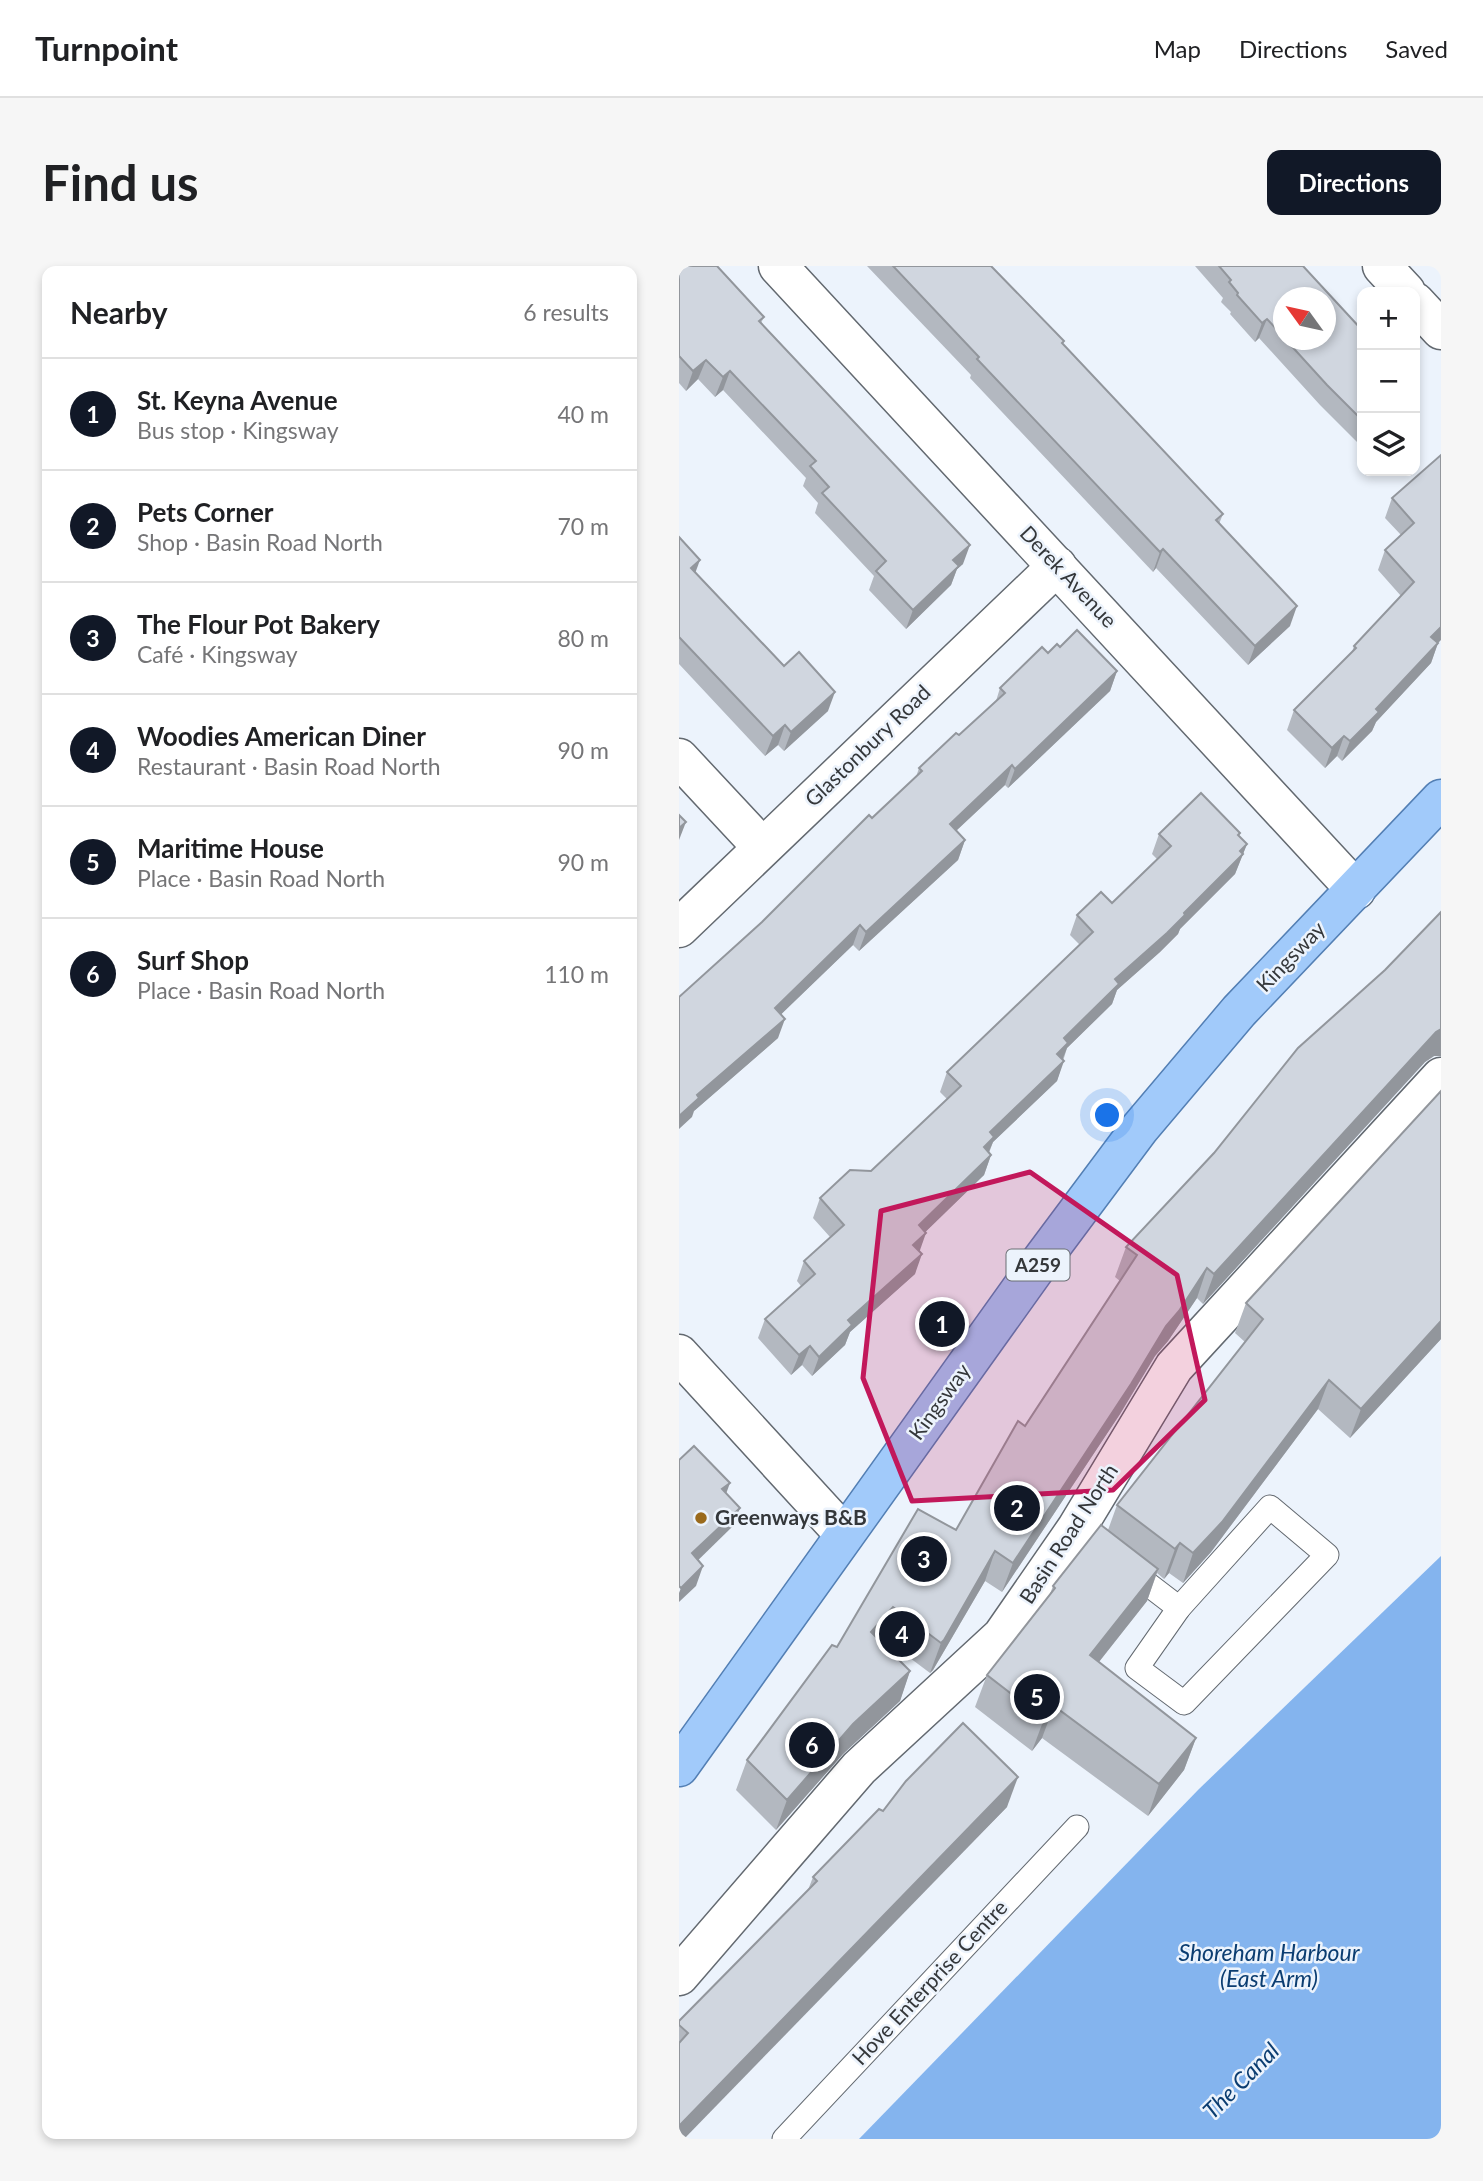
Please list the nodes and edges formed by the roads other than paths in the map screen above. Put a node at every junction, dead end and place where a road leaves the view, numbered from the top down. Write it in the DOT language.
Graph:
graph roads {
  1 [pos="778,266"];
  2 [pos="1382,266"];
  3 [pos="1401,287"];
  4 [pos="1420,307"];
  5 [pos="1441,330"];
  6 [pos="1057,566"];
  7 [pos="679,758"];
  8 [pos="1441,799"];
  9 [pos="762,847"];
  10 [pos="1356,890"];
  11 [pos="679,928"];
  12 [pos="1441,1077"];
  13 [pos="679,1354"];
  14 [pos="844,1534"];
  15 [pos="1093,1542"];
  16 [pos="1179,1608"];
  17 [pos="679,1767"];
  18 [pos="1077,1827"];
  19 [pos="679,1976"];
  20 [pos="784,2139"];
  1 -- 6 [label="street, Derek Avenue"];
  2 -- 3 [label="street"];
  4 -- 5 [label="street"];
  6 -- 9 [label="street, Glastonbury Road"];
  6 -- 10 [label="street, Derek Avenue"];
  7 -- 9 [label="street"];
  8 -- 10 [label="main road, Kingsway / A259"];
  9 -- 11 [label="street, Glastonbury Road"];
  10 -- 14 [label="main road, Kingsway / A259"];
  12 -- 15 [label="street, Basin Road North"];
  13 -- 14 [label="street"];
  14 -- 17 [label="main road, Kingsway / A259"];
  15 -- 16 [label="lane"];
  15 -- 19 [label="street, Basin Road North"];
  16 -- 16 [label="lane"];
  18 -- 20 [label="lane, Hove Enterprise Centre"];
}
